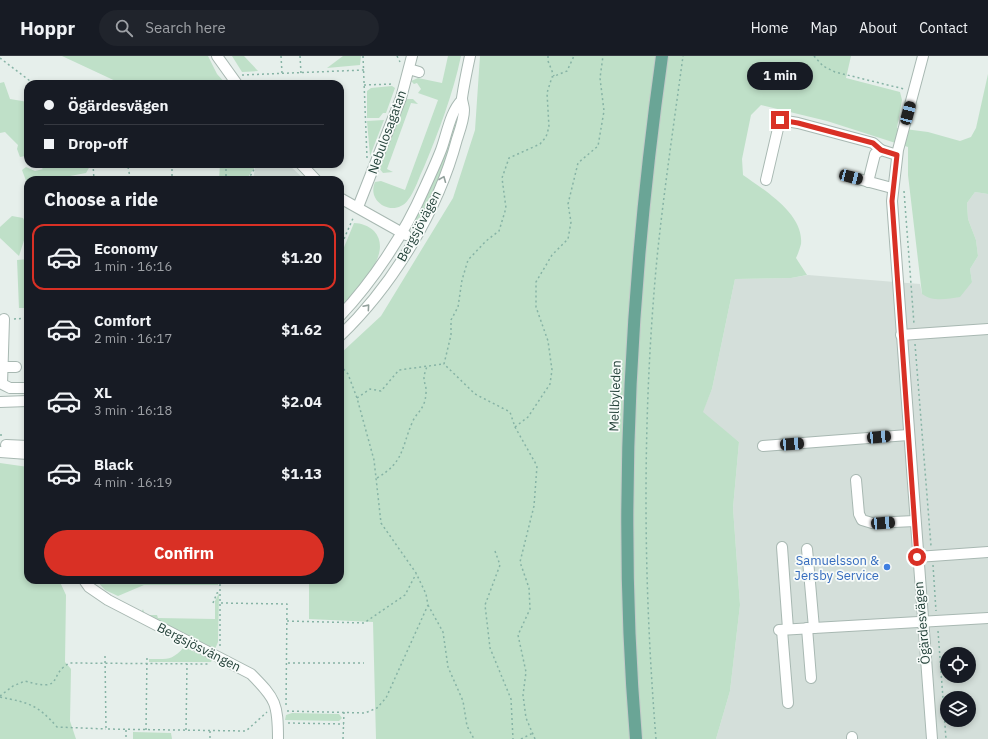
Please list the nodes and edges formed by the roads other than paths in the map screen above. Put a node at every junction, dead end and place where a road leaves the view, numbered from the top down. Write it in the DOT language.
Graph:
graph roads {
  1 [pos="217,56"];
  2 [pos="412,56"];
  3 [pos="470,56"];
  4 [pos="662,56"];
  5 [pos="923,56"];
  6 [pos="409,70"];
  7 [pos="419,72"];
  8 [pos="234,80"];
  9 [pos="462,100"];
  10 [pos="881,150"];
  11 [pos="897,155"];
  12 [pos="306,168"];
  13 [pos="312,176"];
  14 [pos="851,177"];
  15 [pos="766,180"];
  16 [pos="868,182"];
  17 [pos="892,188"];
  18 [pos="344,200"];
  19 [pos="358,207"];
  20 [pos="400,233"];
  21 [pos="414,239"];
  22 [pos="344,312"];
  23 [pos="4,319"];
  24 [pos="988,330"];
  25 [pos="344,332"];
  26 [pos="901,335"];
  27 [pos="2,367"];
  28 [pos="16,367"];
  29 [pos="24,388"];
  30 [pos="24,401"];
  31 [pos="0,402"];
  32 [pos="908,435"];
  33 [pos="0,445"];
  34 [pos="24,446"];
  35 [pos="763,446"];
  36 [pos="0,452"];
  37 [pos="24,454"];
  38 [pos="856,480"];
  39 [pos="915,521"];
  40 [pos="782,547"];
  41 [pos="807,549"];
  42 [pos="988,552"];
  43 [pos="917,557"];
  44 [pos="88,584"];
  45 [pos="988,618"];
  46 [pos="922,621"];
  47 [pos="811,628"];
  48 [pos="783,630"];
  49 [pos="811,678"];
  50 [pos="788,703"];
  51 [pos="278,739"];
  52 [pos="636,739"];
  53 [pos="932,739"];
  1 -- 8 [label="street"];
  2 -- 6 [label="street, Nebulosagatan"];
  3 -- 9 [label="street, Bergsjövägen"];
  4 -- 52 [label="main road, Mellbyleden"];
  5 -- 11 [label="street, Ögärdesvägen"];
  6 -- 7 [label="street"];
  6 -- 19 [label="street, Nebulosagatan"];
  9 -- 20 [label="street, Bergsjövägen"];
  21 -- 9 [label="street, Bergsjövägen, one-way"];
  10 -- 11 [label="street"];
  10 -- 15 [label="street"];
  10 -- 16 [label="street"];
  11 -- 17 [label="street, Ögärdesvägen"];
  12 -- 13 [label="street"];
  14 -- 16 [label="street"];
  16 -- 17 [label="street"];
  17 -- 26 [label="street, Ögärdesvägen"];
  18 -- 19 [label="street"];
  19 -- 20 [label="street"];
  20 -- 21 [label="street"];
  20 -- 22 [label="street, Bergsjövägen"];
  25 -- 21 [label="street, Bergsjövägen, one-way"];
  23 -- 27 [label="street"];
  24 -- 26 [label="street"];
  26 -- 32 [label="street, Ögärdesvägen"];
  27 -- 28 [label="street"];
  27 -- 29 [label="street"];
  30 -- 31 [label="street"];
  32 -- 35 [label="street"];
  32 -- 39 [label="street, Ögärdesvägen"];
  33 -- 34 [label="street"];
  36 -- 37 [label="street"];
  38 -- 39 [label="street"];
  39 -- 43 [label="street, Ögärdesvägen"];
  40 -- 48 [label="street"];
  41 -- 47 [label="street"];
  42 -- 43 [label="street"];
  43 -- 46 [label="street, Ögärdesvägen"];
  44 -- 51 [label="street, Bergsjösvängen"];
  45 -- 46 [label="street"];
  46 -- 47 [label="street"];
  46 -- 53 [label="street, Ögärdesvägen"];
  47 -- 48 [label="street"];
  47 -- 49 [label="street"];
  48 -- 50 [label="street"];
}
